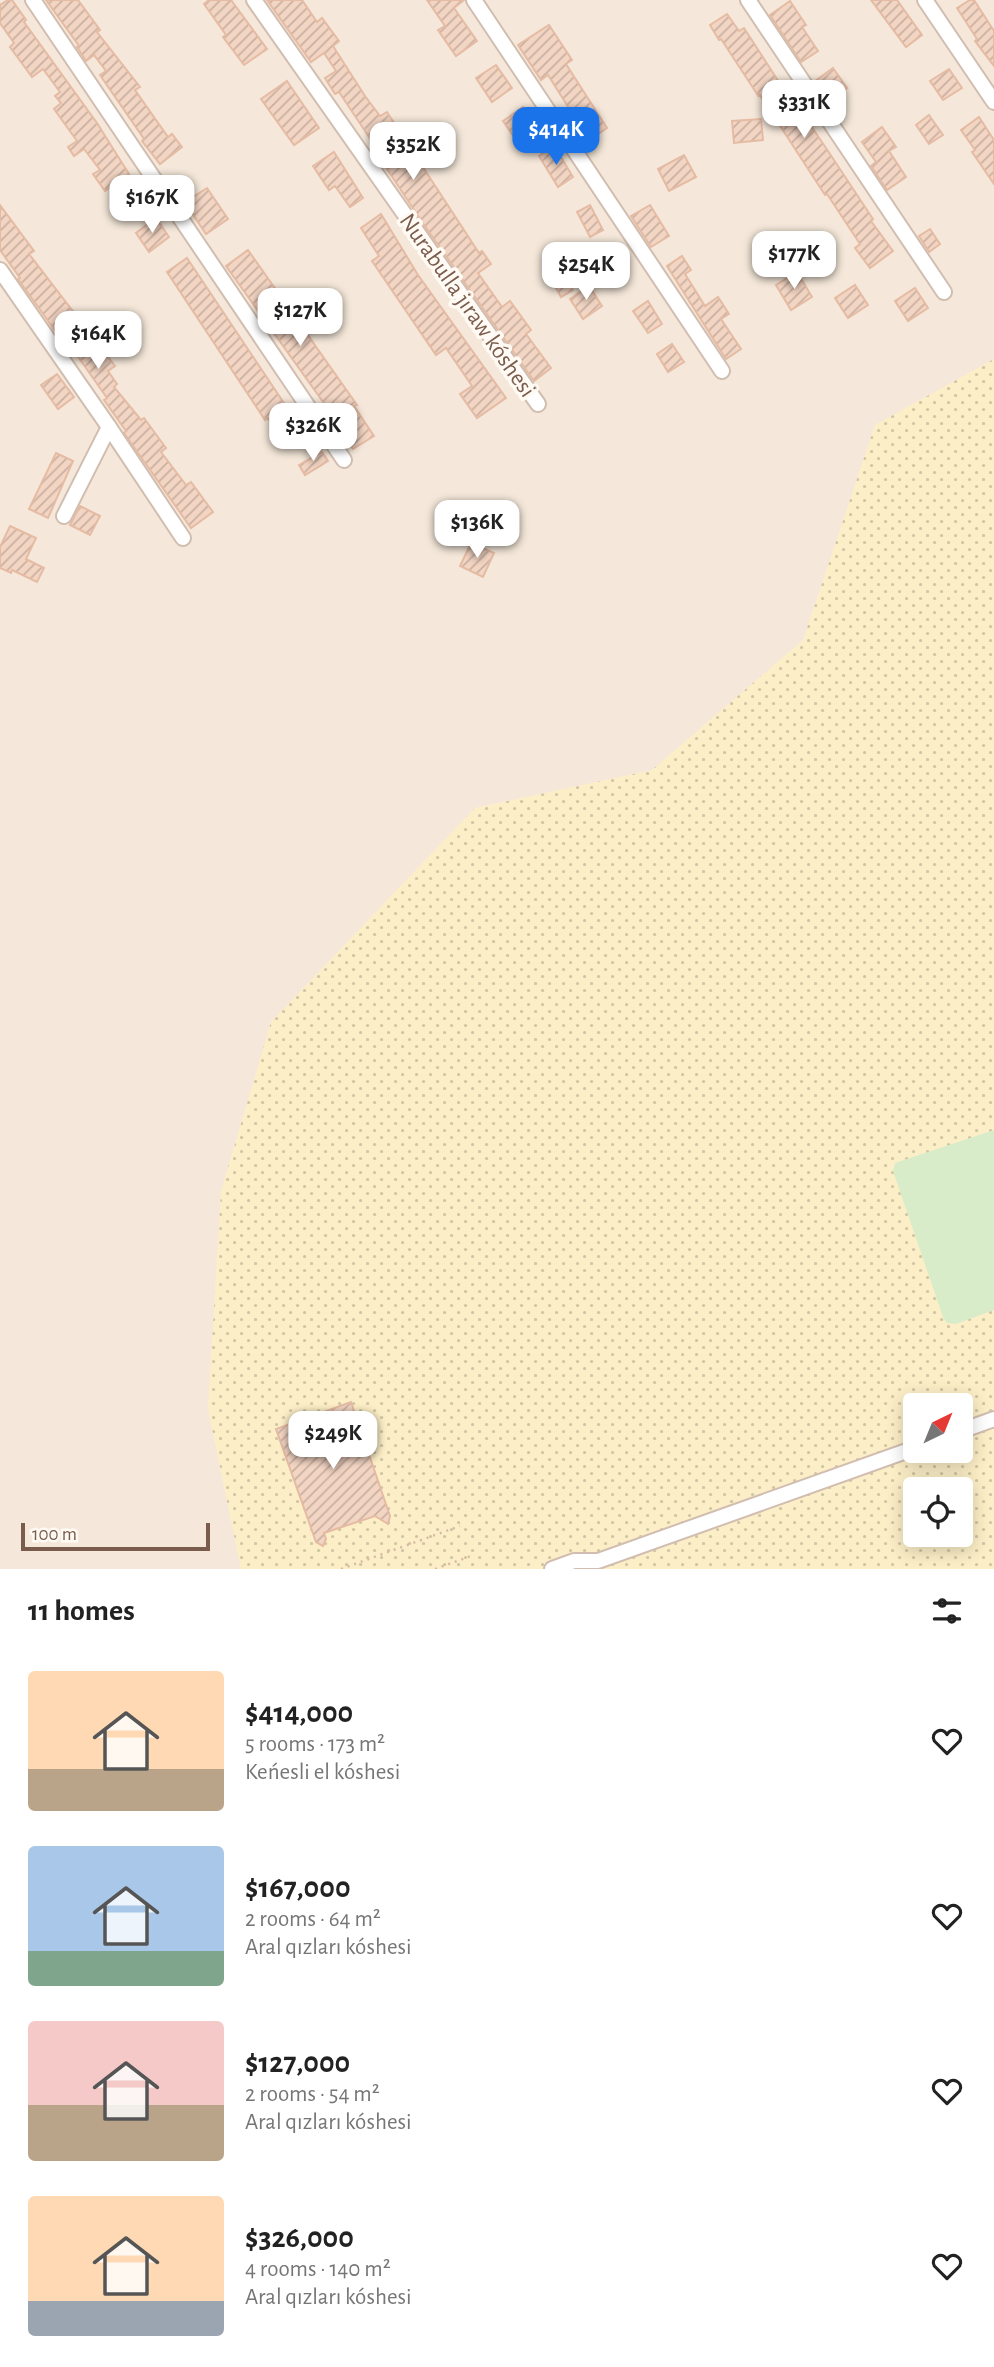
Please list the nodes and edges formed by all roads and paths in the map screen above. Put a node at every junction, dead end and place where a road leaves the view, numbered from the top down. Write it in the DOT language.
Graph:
graph roads {
  1 [pos="33,0"];
  2 [pos="254,0"];
  3 [pos="474,0"];
  4 [pos="748,0"];
  5 [pos="925,0"];
  6 [pos="994,102"];
  7 [pos="0,270"];
  8 [pos="944,292"];
  9 [pos="722,371"];
  10 [pos="538,404"];
  11 [pos="109,427"];
  12 [pos="344,460"];
  13 [pos="64,516"];
  14 [pos="183,538"];
  15 [pos="994,1419"];
  16 [pos="973,1427"];
  17 [pos="903,1452"];
  18 [pos="460,1526"];
  19 [pos="471,1556"];
  20 [pos="596,1566"];
  21 [pos="341,1569"];
  22 [pos="435,1569"];
  23 [pos="552,1569"];
  1 -- 12 [label="street"];
  2 -- 10 [label="street, Nurabulla jıraw kóshesi"];
  3 -- 9 [label="street"];
  4 -- 8 [label="street"];
  5 -- 6 [label="street"];
  7 -- 11 [label="street"];
  11 -- 13 [label="street"];
  11 -- 14 [label="street"];
  15 -- 16 [label="street"];
  17 -- 20 [label="street"];
  18 -- 21 [label="path"];
  19 -- 22 [label="path"];
  20 -- 23 [label="street"];
}
